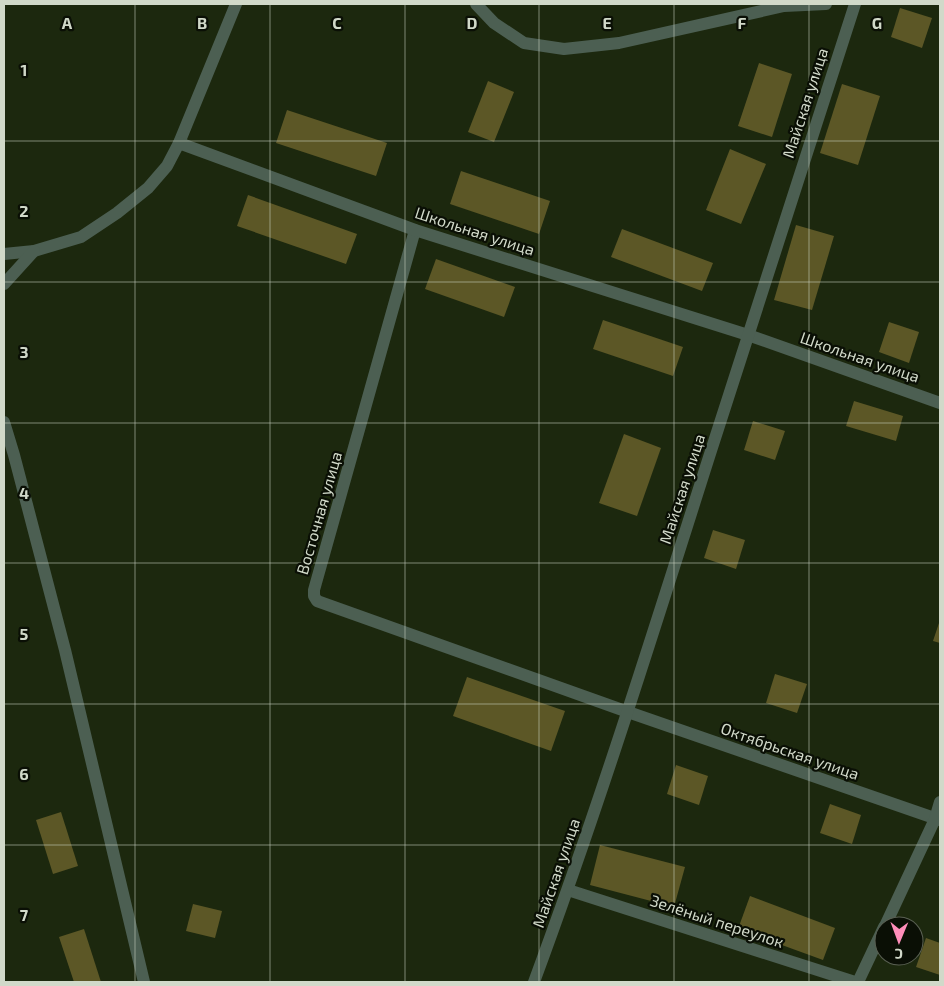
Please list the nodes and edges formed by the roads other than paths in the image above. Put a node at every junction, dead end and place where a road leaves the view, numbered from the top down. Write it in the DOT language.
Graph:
graph roads {
  1 [pos="236,4"];
  2 [pos="476,4"];
  3 [pos="826,4"];
  4 [pos="855,4"];
  5 [pos="179,143"];
  6 [pos="415,230"];
  7 [pos="34,251"];
  8 [pos="4,254"];
  9 [pos="4,284"];
  10 [pos="748,335"];
  11 [pos="940,403"];
  12 [pos="4,422"];
  13 [pos="628,712"];
  14 [pos="940,802"];
  15 [pos="938,819"];
  16 [pos="568,890"];
  17 [pos="890,916"];
  18 [pos="874,947"];
  19 [pos="144,982"];
  20 [pos="534,982"];
  21 [pos="857,982"];
  1 -- 5 [label="street"];
  2 -- 3 [label="street"];
  4 -- 10 [label="street, Майская улица"];
  5 -- 6 [label="street, Школьная улица"];
  5 -- 7 [label="street"];
  6 -- 10 [label="street, Школьная улица"];
  6 -- 13 [label="street, Восточная улица"];
  7 -- 8 [label="street"];
  7 -- 9 [label="street"];
  10 -- 11 [label="street, Школьная улица"];
  10 -- 13 [label="street, Майская улица"];
  12 -- 19 [label="street"];
  13 -- 15 [label="street, Октябрьская улица"];
  13 -- 16 [label="street, Майская улица"];
  14 -- 15 [label="street"];
  15 -- 17 [label="street"];
  16 -- 20 [label="street, Майская улица"];
  16 -- 21 [label="street, Зелёный переулок"];
  18 -- 21 [label="street"];
}
